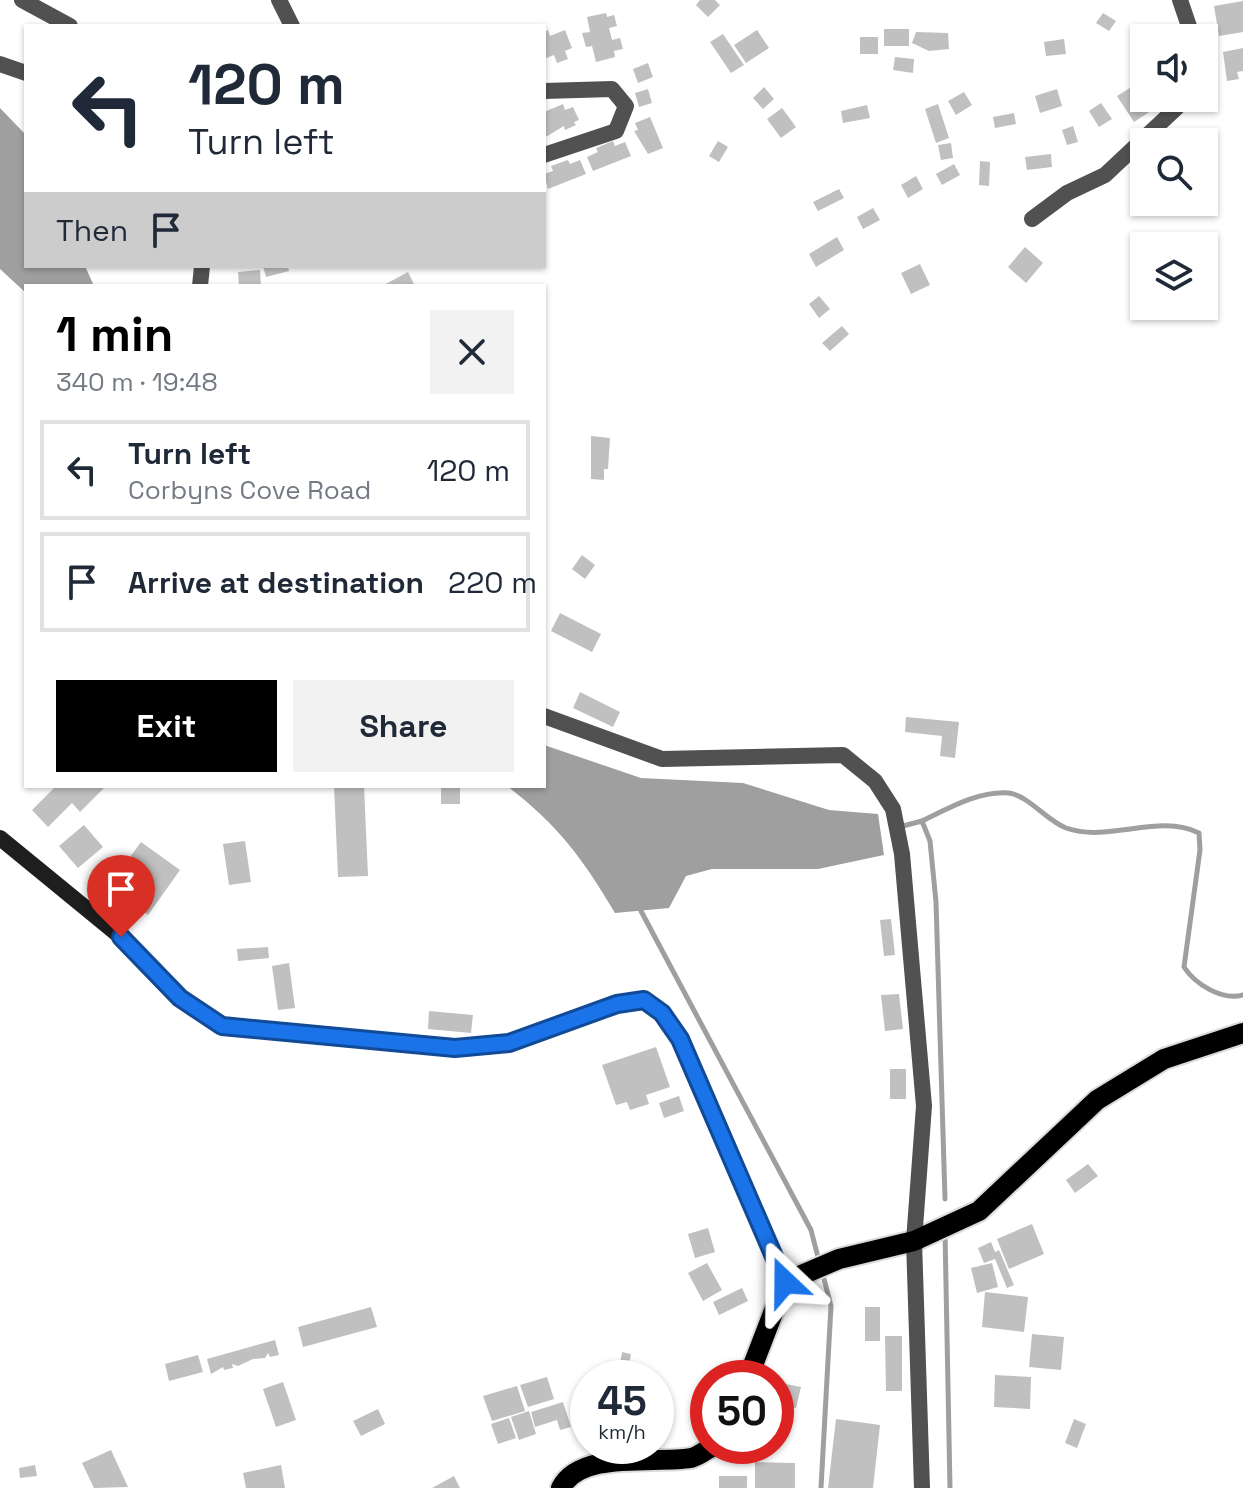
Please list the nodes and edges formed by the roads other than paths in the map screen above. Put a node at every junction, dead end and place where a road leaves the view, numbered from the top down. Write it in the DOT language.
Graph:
graph roads {
  1 [pos="22,0"];
  2 [pos="279,0"];
  3 [pos="1180,0"];
  4 [pos="66,24"];
  5 [pos="291,24"];
  6 [pos="1188,24"];
  7 [pos="0,64"];
  8 [pos="24,72"];
  9 [pos="546,91"];
  10 [pos="1172,112"];
  11 [pos="546,154"];
  12 [pos="1032,219"];
  13 [pos="546,717"];
  14 [pos="0,838"];
  15 [pos="1243,1033"];
  16 [pos="914,1241"];
  17 [pos="785,1282"];
  18 [pos="755,1360"];
  19 [pos="690,1457"];
  20 [pos="561,1488"];
  21 [pos="922,1488"];
  1 -- 4 [label="street"];
  2 -- 5 [label="street"];
  3 -- 6 [label="street"];
  7 -- 8 [label="street"];
  9 -- 11 [label="street"];
  10 -- 12 [label="street"];
  13 -- 16 [label="street"];
  14 -- 17 [label="main road"];
  15 -- 16 [label="main road"];
  16 -- 17 [label="main road"];
  16 -- 21 [label="street"];
  17 -- 18 [label="main road"];
  19 -- 20 [label="main road"];
}
